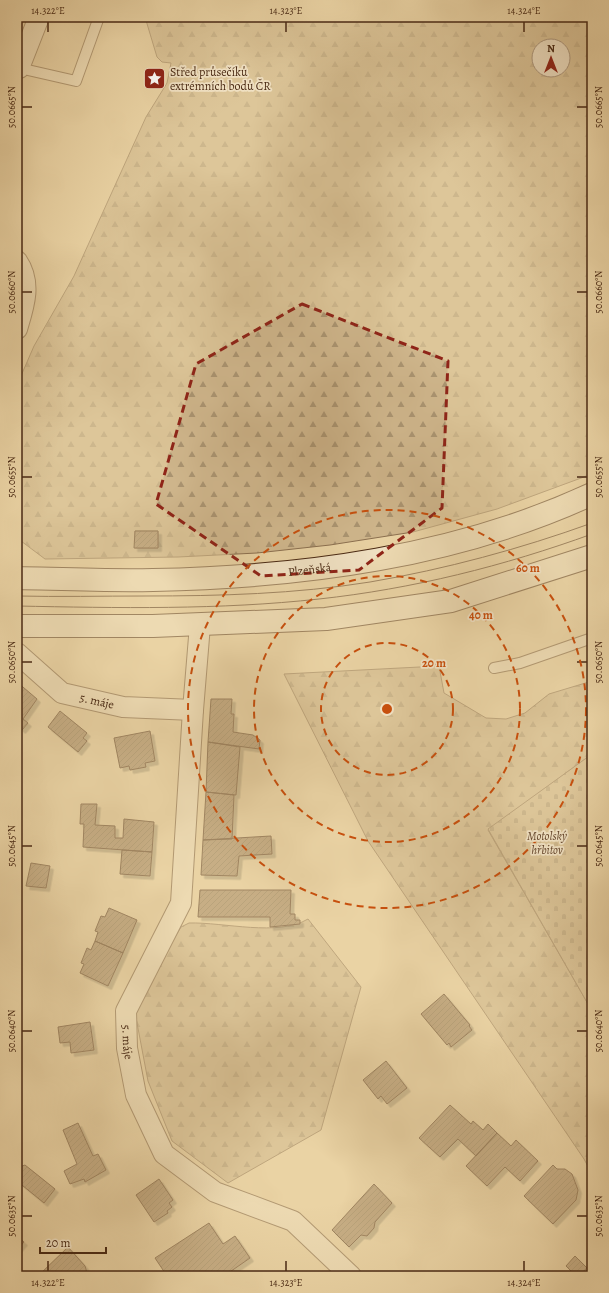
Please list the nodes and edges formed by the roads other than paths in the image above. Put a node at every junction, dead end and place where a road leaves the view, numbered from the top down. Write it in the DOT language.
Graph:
graph roads {
  1 [pos="39,17"];
  2 [pos="98,17"];
  3 [pos="18,67"];
  4 [pos="17,261"];
  5 [pos="17,330"];
  6 [pos="592,494"];
  7 [pos="592,556"];
  8 [pos="17,578"];
  9 [pos="200,625"];
  10 [pos="17,626"];
  11 [pos="592,638"];
  12 [pos="17,653"];
  13 [pos="494,668"];
  14 [pos="193,710"];
  15 [pos="351,1276"];
  1 -- 3 [label="street"];
  2 -- 3 [label="lane"];
  4 -- 5 [label="street"];
  6 -- 8 [label="main road, Plzeňská"];
  7 -- 9 [label="main road"];
  9 -- 10 [label="main road"];
  9 -- 14 [label="street, 5. máje"];
  11 -- 13 [label="lane"];
  12 -- 14 [label="street, 5. máje"];
  14 -- 15 [label="street, 5. máje"];
}
